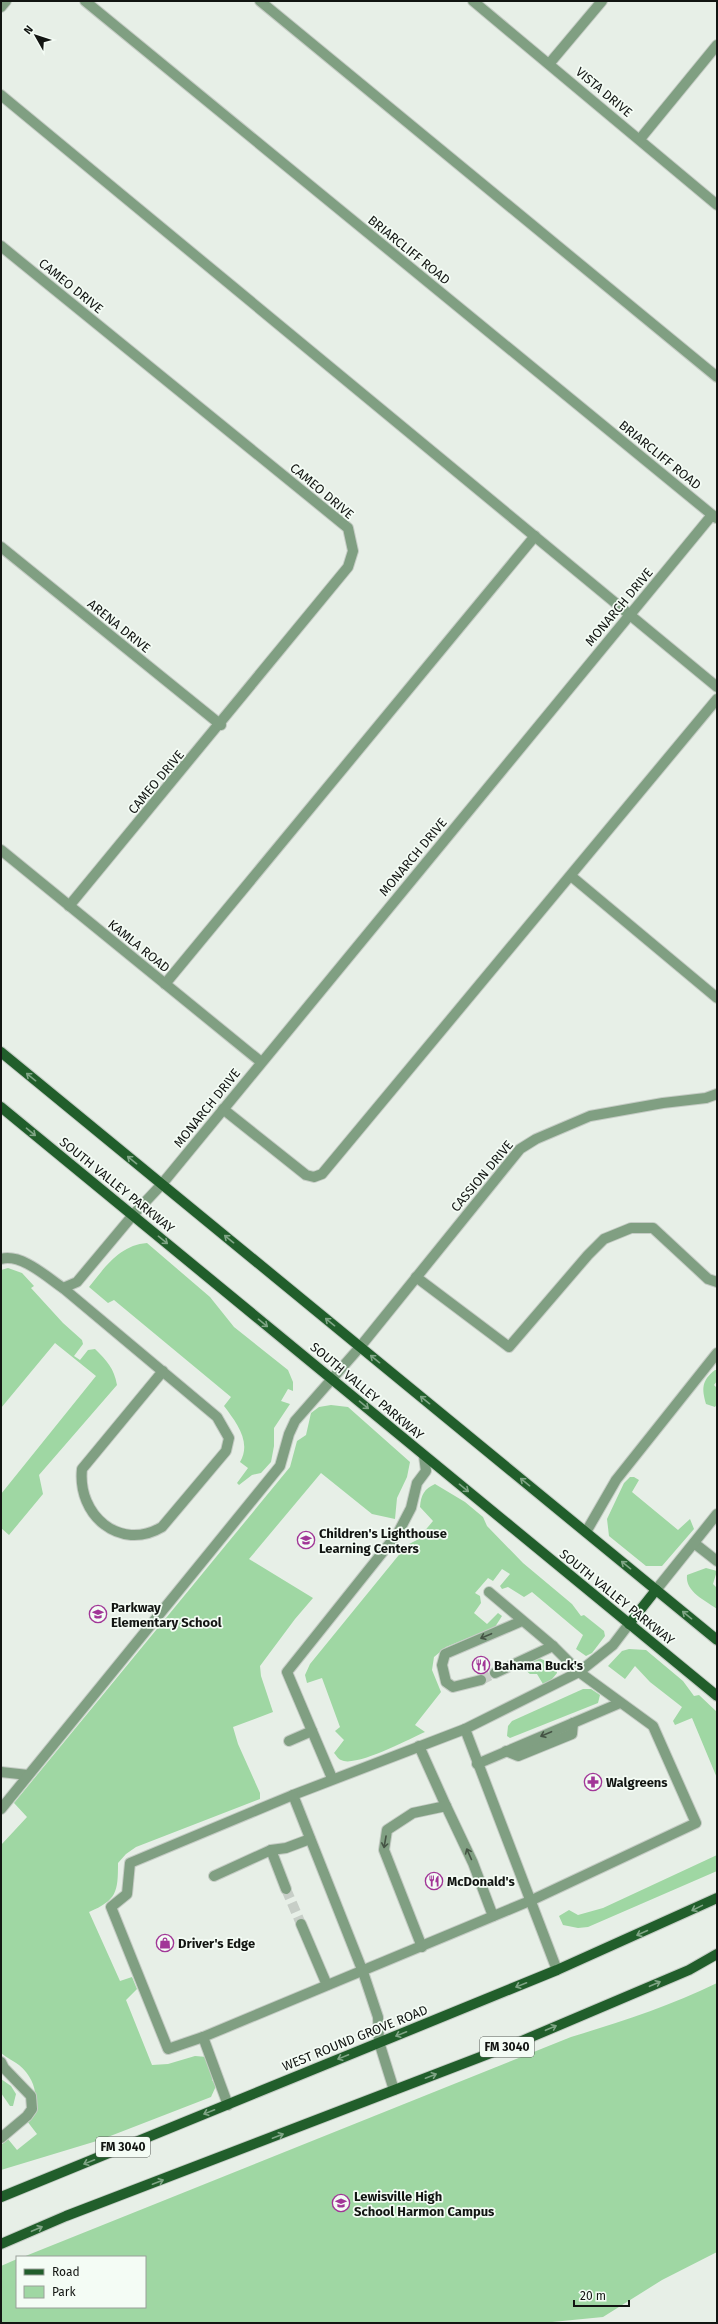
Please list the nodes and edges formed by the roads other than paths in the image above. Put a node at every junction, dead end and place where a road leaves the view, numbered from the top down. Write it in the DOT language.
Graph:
graph roads {
  1 [pos="6,1"];
  2 [pos="85,1"];
  3 [pos="260,1"];
  4 [pos="473,1"];
  5 [pos="602,1"];
  6 [pos="1,7"];
  7 [pos="717,45"];
  8 [pos="549,64"];
  9 [pos="1,95"];
  10 [pos="640,139"];
  11 [pos="717,205"];
  12 [pos="1,246"];
  13 [pos="717,377"];
  14 [pos="714,517"];
  15 [pos="535,536"];
  16 [pos="1,547"];
  17 [pos="630,614"];
  18 [pos="717,686"];
  19 [pos="717,699"];
  20 [pos="221,725"];
  21 [pos="1,850"];
  22 [pos="571,876"];
  23 [pos="69,906"];
  24 [pos="165,984"];
  25 [pos="717,998"];
  26 [pos="1,1052"];
  27 [pos="261,1062"];
  28 [pos="717,1094"];
  29 [pos="1,1107"];
  30 [pos="223,1109"];
  31 [pos="162,1184"];
  32 [pos="133,1215"];
  33 [pos="1,1260"];
  34 [pos="416,1277"];
  35 [pos="717,1282"];
  36 [pos="63,1288"];
  37 [pos="360,1347"];
  38 [pos="717,1354"];
  39 [pos="163,1372"];
  40 [pos="331,1378"];
  41 [pos="424,1456"];
  42 [pos="717,1514"];
  43 [pos="586,1532"];
  44 [pos="694,1543"];
  45 [pos="717,1561"];
  46 [pos="656,1590"];
  47 [pos="489,1592"];
  48 [pos="522,1621"];
  49 [pos="629,1624"];
  50 [pos="717,1640"];
  51 [pos="553,1646"];
  52 [pos="578,1672"];
  53 [pos="495,1673"];
  54 [pos="481,1680"];
  55 [pos="717,1696"];
  56 [pos="620,1703"];
  57 [pos="465,1728"];
  58 [pos="312,1731"];
  59 [pos="289,1741"];
  60 [pos="419,1746"];
  61 [pos="477,1764"];
  62 [pos="1,1772"];
  63 [pos="28,1775"];
  64 [pos="332,1778"];
  65 [pos="293,1795"];
  66 [pos="446,1806"];
  67 [pos="1,1809"];
  68 [pos="310,1839"];
  69 [pos="271,1850"];
  70 [pos="214,1876"];
  71 [pos="286,1889"];
  72 [pos="717,1898"];
  73 [pos="532,1900"];
  74 [pos="493,1916"];
  75 [pos="301,1924"];
  76 [pos="422,1947"];
  77 [pos="717,1954"];
  78 [pos="557,1970"];
  79 [pos="363,1972"];
  80 [pos="328,1985"];
  81 [pos="203,2037"];
  82 [pos="379,2042"];
  83 [pos="1,2062"];
  84 [pos="394,2090"];
  85 [pos="228,2104"];
  86 [pos="1,2138"];
  87 [pos="1,2197"];
  88 [pos="1,2244"];
  1 -- 6 [label="street"];
  2 -- 14 [label="street, BRIARCLIFF ROAD"];
  3 -- 13 [label="street"];
  4 -- 8 [label="street, VISTA DRIVE"];
  5 -- 8 [label="street"];
  7 -- 10 [label="street"];
  8 -- 10 [label="street, VISTA DRIVE"];
  9 -- 15 [label="street"];
  10 -- 11 [label="street, VISTA DRIVE"];
  12 -- 20 [label="street, CAMEO DRIVE"];
  14 -- 17 [label="street, MONARCH DRIVE"];
  15 -- 17 [label="street"];
  15 -- 24 [label="street"];
  16 -- 20 [label="street, ARENA DRIVE"];
  17 -- 18 [label="street"];
  17 -- 27 [label="street, MONARCH DRIVE"];
  19 -- 22 [label="street"];
  20 -- 23 [label="street, CAMEO DRIVE"];
  21 -- 23 [label="street, KAMLA ROAD"];
  22 -- 25 [label="street"];
  22 -- 30 [label="street"];
  23 -- 24 [label="street, KAMLA ROAD"];
  24 -- 27 [label="street, KAMLA ROAD"];
  31 -- 26 [label="main road, one-way"];
  27 -- 30 [label="street, MONARCH DRIVE"];
  28 -- 34 [label="street, CASSION DRIVE"];
  29 -- 32 [label="main road, SOUTH VALLEY PARKWAY, one-way"];
  30 -- 31 [label="street, MONARCH DRIVE"];
  31 -- 32 [label="street, MONARCH DRIVE"];
  37 -- 31 [label="main road, one-way"];
  32 -- 36 [label="street, MONARCH DRIVE"];
  32 -- 40 [label="main road, SOUTH VALLEY PARKWAY, one-way"];
  33 -- 36 [label="street"];
  34 -- 35 [label="street"];
  34 -- 37 [label="street, CASSION DRIVE"];
  36 -- 39 [label="street"];
  37 -- 40 [label="street, CASSION DRIVE"];
  43 -- 37 [label="main road, one-way"];
  38 -- 43 [label="street"];
  39 -- 39 [label="street"];
  40 -- 41 [label="main road, SOUTH VALLEY PARKWAY, one-way"];
  40 -- 63 [label="street, CASSION DRIVE"];
  41 -- 49 [label="main road, SOUTH VALLEY PARKWAY, one-way"];
  41 -- 58 [label="street"];
  42 -- 44 [label="street"];
  46 -- 43 [label="main road, one-way"];
  44 -- 45 [label="street"];
  44 -- 46 [label="street"];
  46 -- 49 [label="main road"];
  50 -- 46 [label="main road, one-way"];
  47 -- 48 [label="street"];
  48 -- 51 [label="street"];
  48 -- 54 [label="street, one-way"];
  49 -- 52 [label="street"];
  49 -- 55 [label="main road, SOUTH VALLEY PARKWAY"];
  51 -- 52 [label="street"];
  51 -- 53 [label="street"];
  52 -- 56 [label="street"];
  52 -- 57 [label="street"];
  56 -- 61 [label="street, one-way"];
  56 -- 73 [label="street"];
  57 -- 60 [label="street"];
  57 -- 61 [label="street"];
  58 -- 59 [label="street"];
  58 -- 64 [label="street"];
  60 -- 64 [label="street"];
  60 -- 66 [label="street"];
  61 -- 73 [label="street"];
  62 -- 63 [label="street"];
  63 -- 67 [label="street, CASSION DRIVE"];
  64 -- 65 [label="street"];
  65 -- 68 [label="street"];
  65 -- 81 [label="street"];
  74 -- 66 [label="street, one-way"];
  66 -- 76 [label="street, one-way"];
  68 -- 69 [label="street"];
  68 -- 79 [label="street"];
  69 -- 70 [label="street"];
  69 -- 71 [label="street"];
  72 -- 78 [label="main road, WEST ROUND GROVE ROAD / FM 3040, one-way"];
  73 -- 74 [label="street"];
  73 -- 78 [label="street"];
  74 -- 76 [label="street"];
  75 -- 80 [label="street"];
  76 -- 79 [label="street"];
  84 -- 77 [label="main road, FM 3040, one-way"];
  78 -- 82 [label="main road, WEST ROUND GROVE ROAD / FM 3040, one-way"];
  79 -- 80 [label="street"];
  79 -- 82 [label="street"];
  80 -- 81 [label="street"];
  81 -- 85 [label="street"];
  82 -- 84 [label="street"];
  82 -- 85 [label="main road, WEST ROUND GROVE ROAD / FM 3040, one-way"];
  83 -- 86 [label="street"];
  88 -- 84 [label="main road, FM 3040, one-way"];
  85 -- 87 [label="main road, WEST ROUND GROVE ROAD / FM 3040, one-way"];
}
